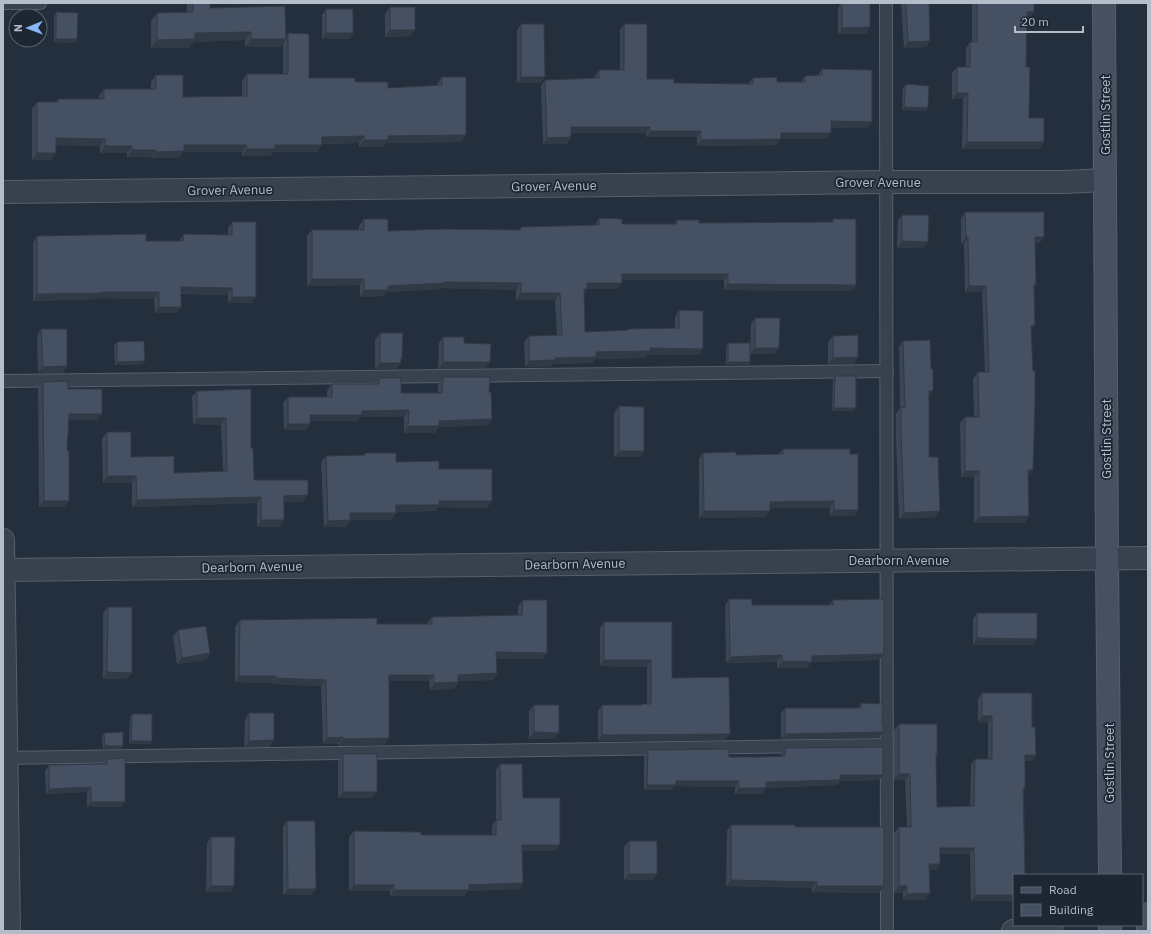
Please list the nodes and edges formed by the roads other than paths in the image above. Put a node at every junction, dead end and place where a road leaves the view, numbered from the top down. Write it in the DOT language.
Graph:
graph roads {
  1 [pos="3,3"];
  2 [pos="40,3"];
  3 [pos="886,3"];
  4 [pos="1104,3"];
  5 [pos="1105,180"];
  6 [pos="887,182"];
  7 [pos="3,192"];
  8 [pos="887,371"];
  9 [pos="3,381"];
  10 [pos="3,540"];
  11 [pos="1106,558"];
  12 [pos="1148,558"];
  13 [pos="887,560"];
  14 [pos="3,570"];
  15 [pos="887,745"];
  16 [pos="5,758"];
  17 [pos="1110,874"];
  18 [pos="1148,914"];
  19 [pos="1037,926"];
  20 [pos="9,931"];
  21 [pos="887,931"];
  22 [pos="1013,931"];
  23 [pos="1148,931"];
  1 -- 2 [label="lane"];
  3 -- 6 [label="lane"];
  4 -- 5 [label="main road, Gostlin Street"];
  5 -- 6 [label="street, Grover Avenue"];
  5 -- 11 [label="main road, Gostlin Street"];
  6 -- 7 [label="street, Grover Avenue"];
  6 -- 8 [label="lane"];
  8 -- 9 [label="lane"];
  8 -- 13 [label="lane"];
  10 -- 14 [label="street"];
  11 -- 12 [label="street, Dearborn Avenue"];
  11 -- 13 [label="street, Dearborn Avenue"];
  11 -- 17 [label="main road, Gostlin Street"];
  13 -- 14 [label="street, Dearborn Avenue"];
  13 -- 15 [label="lane"];
  14 -- 16 [label="street"];
  15 -- 16 [label="lane"];
  15 -- 21 [label="lane"];
  16 -- 20 [label="street"];
  18 -- 23 [label="main road"];
  19 -- 22 [label="street"];
}
